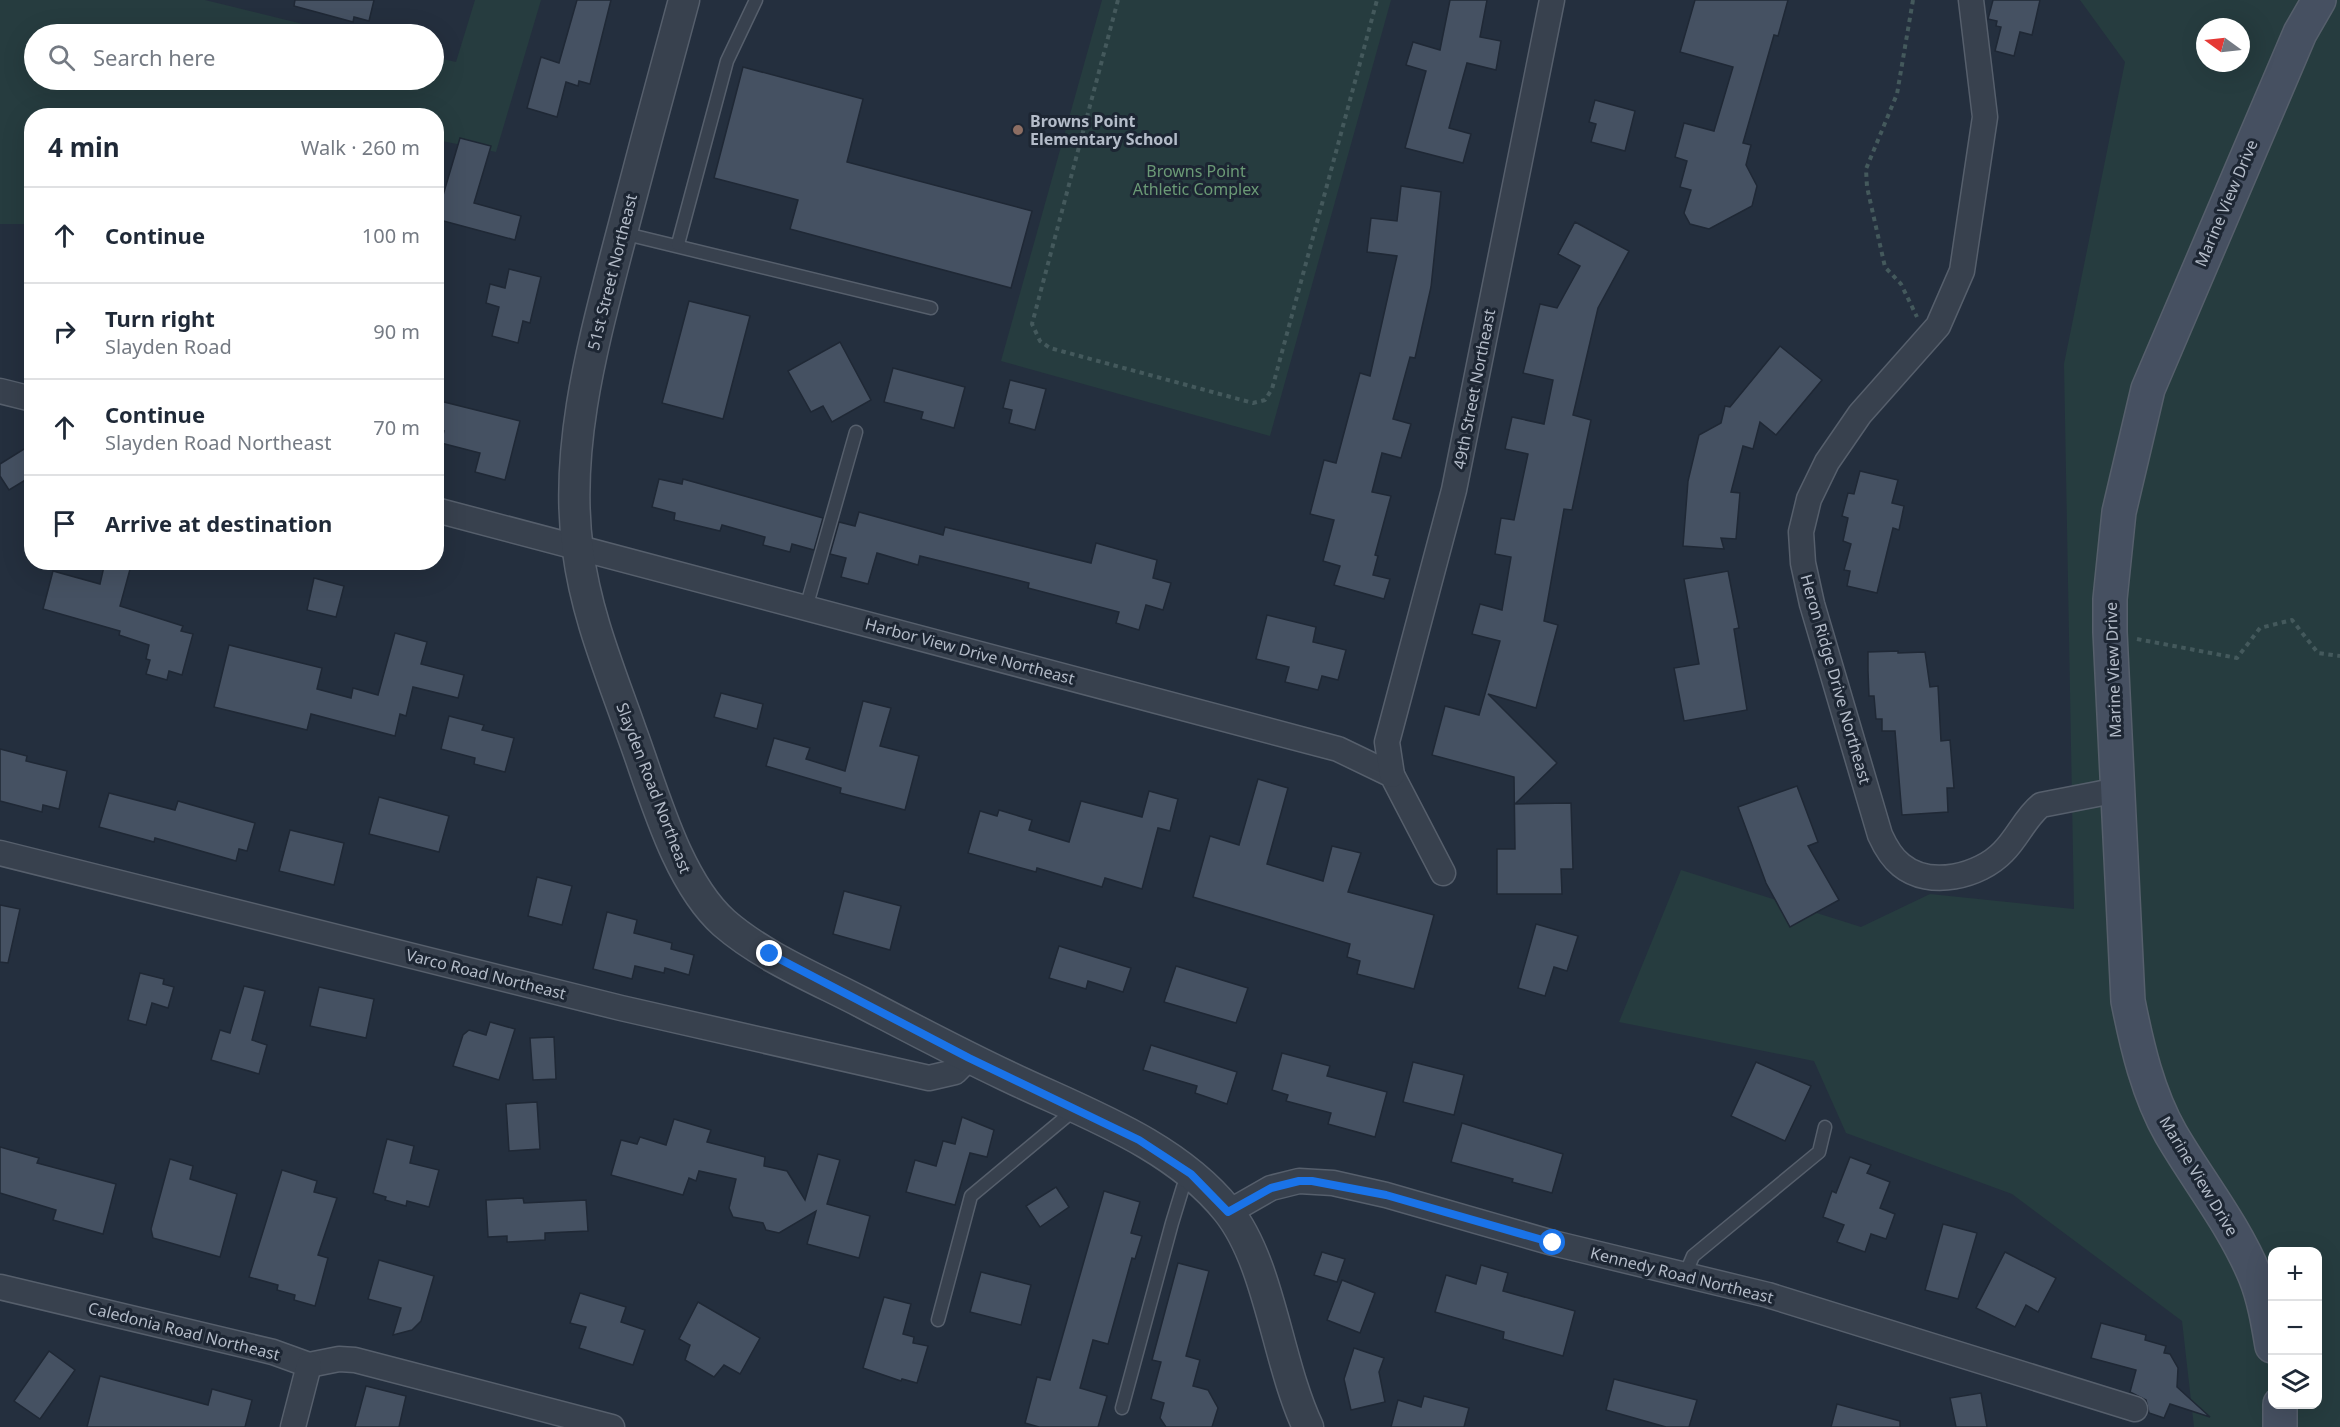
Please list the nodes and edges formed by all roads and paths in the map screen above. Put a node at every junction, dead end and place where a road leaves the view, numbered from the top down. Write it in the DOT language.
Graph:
graph roads {
  1 [pos="684,0"];
  2 [pos="756,0"];
  3 [pos="1118,0"];
  4 [pos="1377,0"];
  5 [pos="1552,0"];
  6 [pos="1913,0"];
  7 [pos="1971,0"];
  8 [pos="2319,0"];
  9 [pos="622,232"];
  10 [pos="678,244"];
  11 [pos="932,308"];
  12 [pos="1929,339"];
  13 [pos="0,391"];
  14 [pos="24,397"];
  15 [pos="856,432"];
  16 [pos="444,512"];
  17 [pos="577,548"];
  18 [pos="806,608"];
  19 [pos="2110,632"];
  20 [pos="2340,656"];
  21 [pos="1392,775"];
  22 [pos="2118,790"];
  23 [pos="0,853"];
  24 [pos="1443,873"];
  25 [pos="969,1058"];
  26 [pos="1071,1106"];
  27 [pos="1825,1127"];
  28 [pos="1191,1174"];
  29 [pos="1228,1212"];
  30 [pos="1685,1275"];
  31 [pos="0,1287"];
  32 [pos="938,1320"];
  33 [pos="2268,1325"];
  34 [pos="309,1365"];
  35 [pos="1122,1408"];
  36 [pos="2136,1409"];
  37 [pos="2280,1409"];
  38 [pos="293,1427"];
  39 [pos="612,1427"];
  40 [pos="1308,1427"];
  41 [pos="2280,1427"];
  1 -- 9 [label="street, 51st Street Northeast"];
  2 -- 10 [label="lane"];
  3 -- 4 [label="path"];
  5 -- 21 [label="street, 49th Street Northeast"];
  6 -- 12 [label="path"];
  7 -- 12 [label="street, Heron Ridge Drive Northeast"];
  8 -- 19 [label="main road, Marine View Drive"];
  9 -- 10 [label="lane"];
  9 -- 17 [label="street, 51st Street Northeast"];
  10 -- 11 [label="lane"];
  12 -- 22 [label="street, Heron Ridge Drive Northeast"];
  13 -- 14 [label="street"];
  15 -- 18 [label="lane"];
  16 -- 17 [label="street, Harbor View Drive Northeast"];
  17 -- 18 [label="street, Harbor View Drive Northeast"];
  17 -- 25 [label="street, Slayden Road Northeast"];
  18 -- 21 [label="street, Harbor View Drive Northeast"];
  19 -- 20 [label="path"];
  19 -- 22 [label="main road, Marine View Drive"];
  21 -- 24 [label="street"];
  22 -- 33 [label="main road, Marine View Drive"];
  23 -- 25 [label="street, Varco Road Northeast"];
  25 -- 26 [label="street, Slayden Road Northeast"];
  26 -- 28 [label="street, Slayden Road Northeast"];
  26 -- 32 [label="lane"];
  27 -- 30 [label="lane"];
  28 -- 29 [label="street, Slayden Road Northeast"];
  28 -- 35 [label="lane"];
  29 -- 30 [label="street, Kennedy Road Northeast"];
  29 -- 40 [label="street"];
  30 -- 36 [label="street, Kennedy Road Northeast"];
  31 -- 34 [label="street, Caledonia Road Northeast"];
  34 -- 38 [label="street"];
  34 -- 39 [label="street"];
  37 -- 41 [label="main road"];
}
